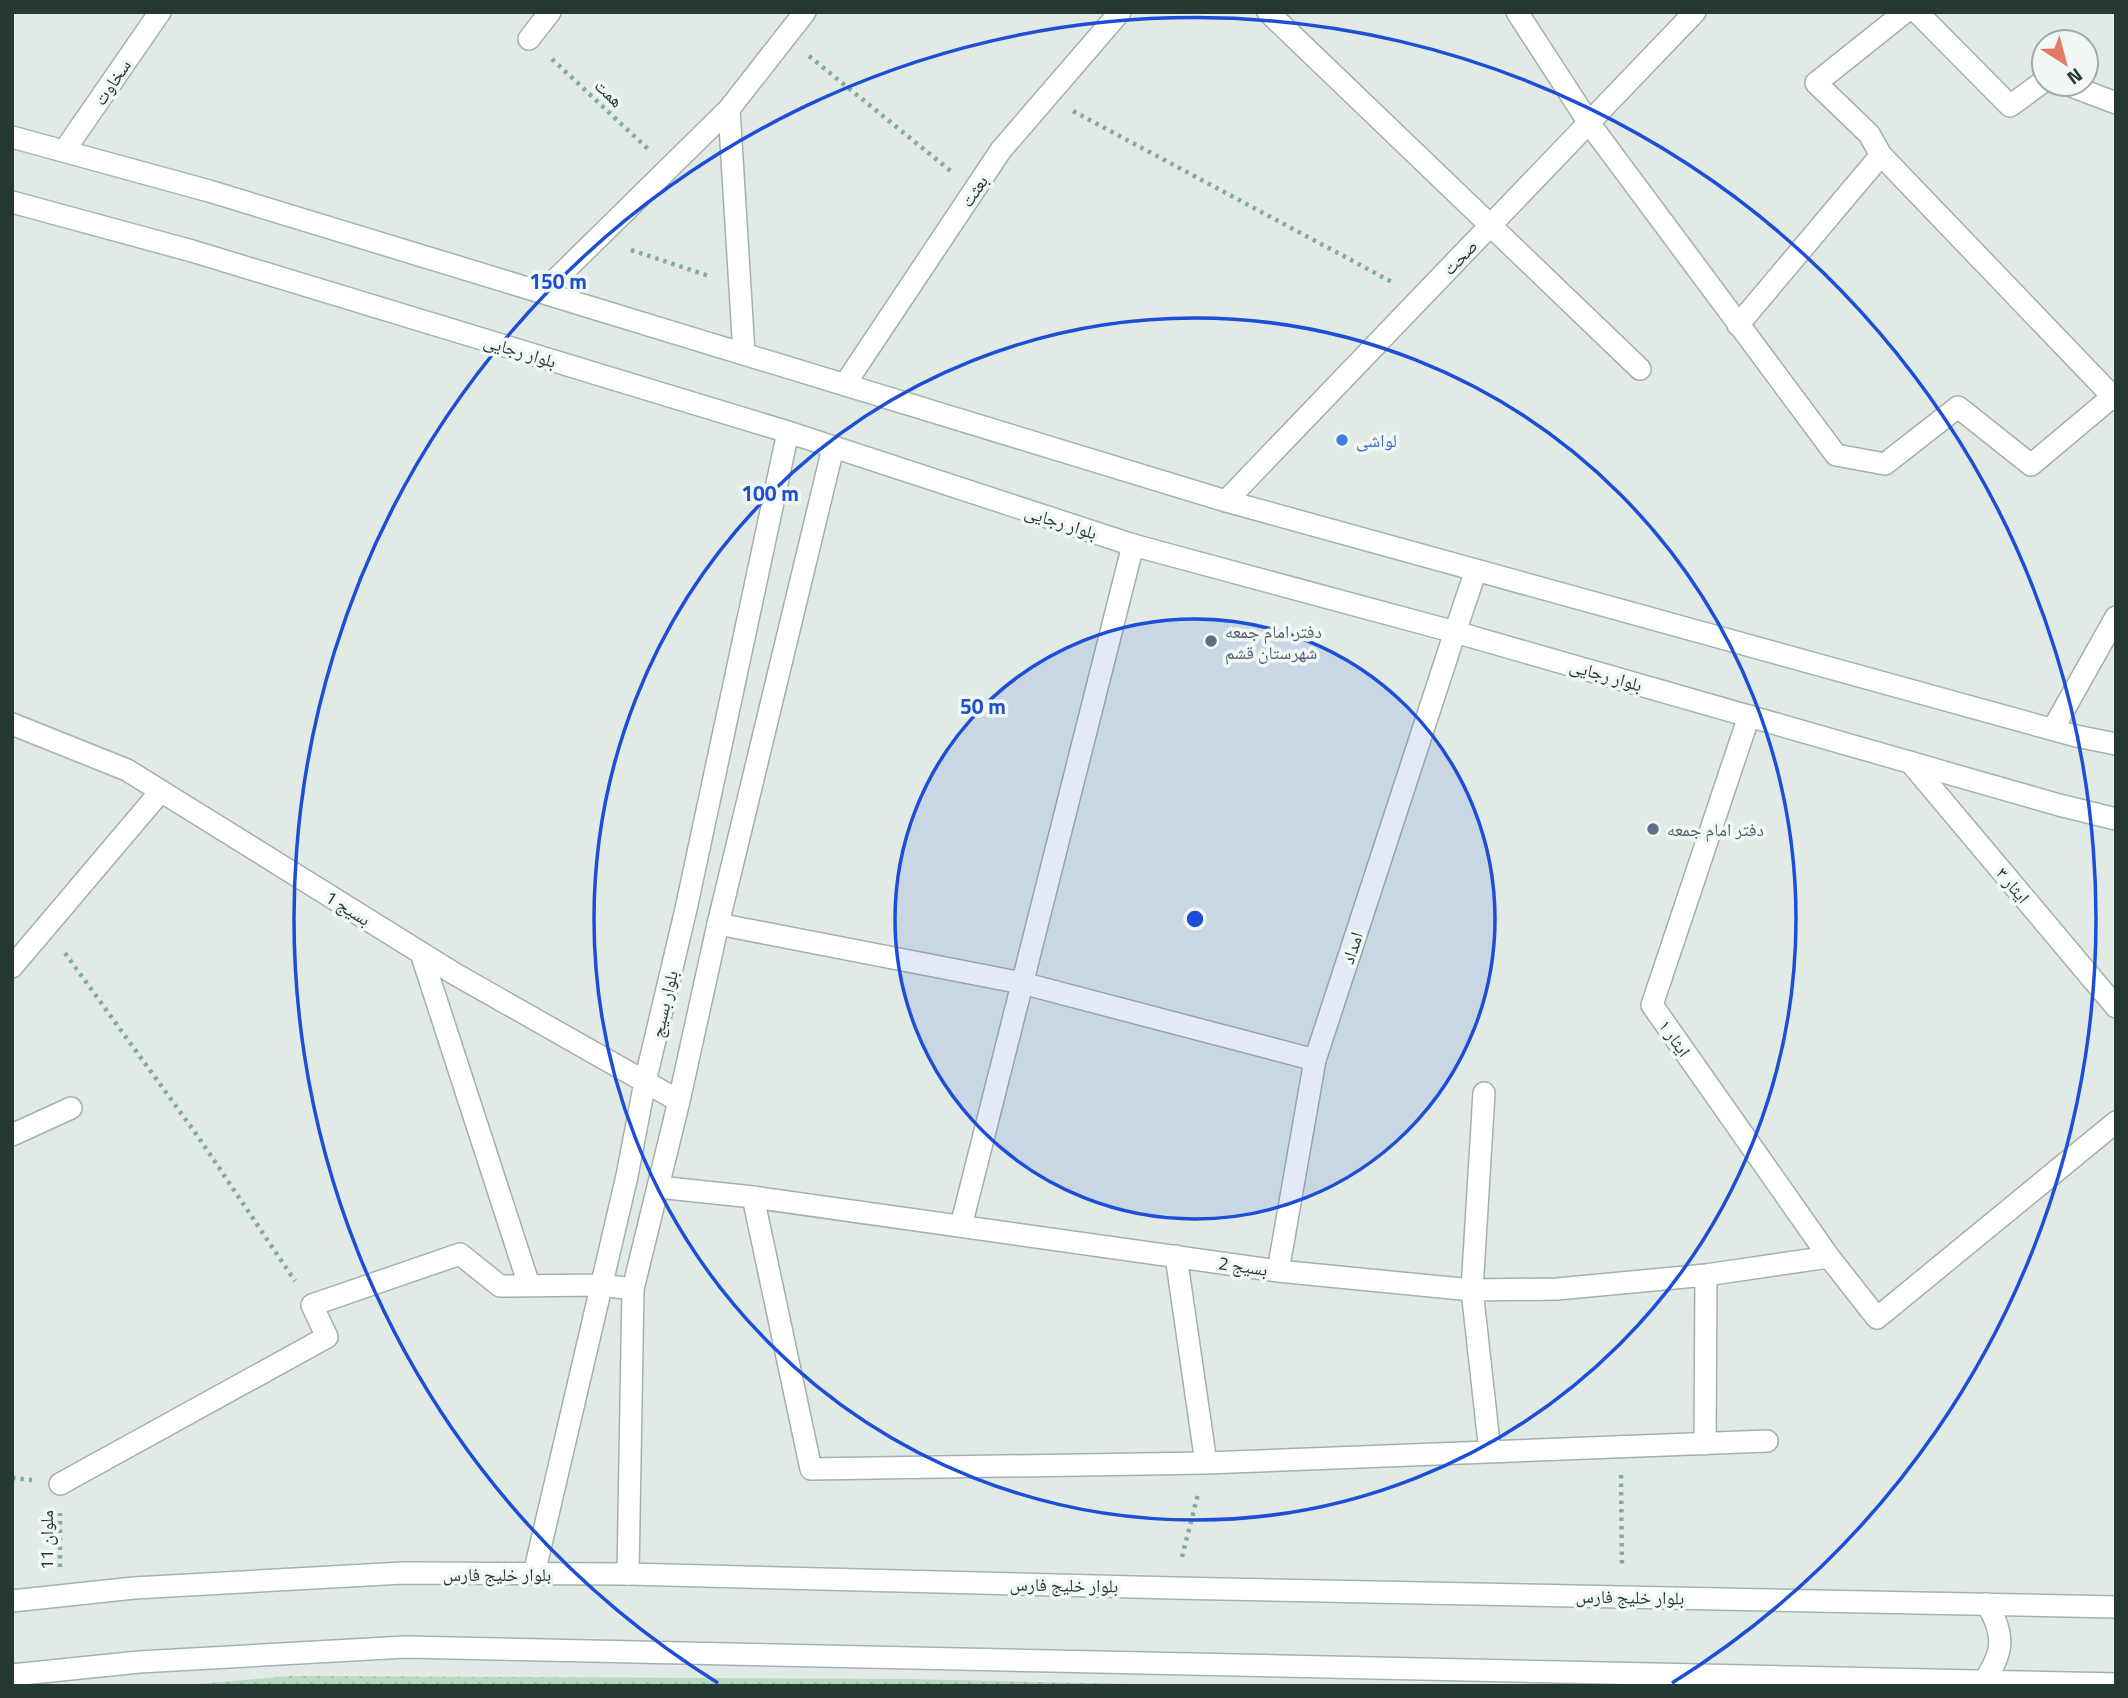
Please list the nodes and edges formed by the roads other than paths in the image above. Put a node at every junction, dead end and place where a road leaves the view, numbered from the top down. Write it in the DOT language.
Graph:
graph roads {
  1 [pos="160,12"];
  2 [pos="550,12"];
  3 [pos="805,12"];
  4 [pos="1120,12"];
  5 [pos="1268,12"];
  6 [pos="1517,12"];
  7 [pos="1695,12"];
  8 [pos="1905,12"];
  9 [pos="1917,12"];
  10 [pos="529,39"];
  11 [pos="2030,91"];
  12 [pos="729,109"];
  13 [pos="1589,123"];
  14 [pos="12,136"];
  15 [pos="64,151"];
  16 [pos="1881,156"];
  17 [pos="12,202"];
  18 [pos="1491,225"];
  19 [pos="543,292"];
  20 [pos="1738,325"];
  21 [pos="744,353"];
  22 [pos="1640,369"];
  23 [pos="845,384"];
  24 [pos="2114,398"];
  25 [pos="788,432"];
  26 [pos="833,448"];
  27 [pos="1226,501"];
  28 [pos="1133,545"];
  29 [pos="1476,570"];
  30 [pos="2116,617"];
  31 [pos="1455,632"];
  32 [pos="1749,716"];
  33 [pos="12,724"];
  34 [pos="2053,729"];
  35 [pos="2116,744"];
  36 [pos="1910,762"];
  37 [pos="161,791"];
  38 [pos="2116,819"];
  39 [pos="718,923"];
  40 [pos="421,953"];
  41 [pos="12,967"];
  42 [pos="1022,983"];
  43 [pos="2116,1007"];
  44 [pos="1315,1060"];
  45 [pos="645,1082"];
  46 [pos="1484,1093"];
  47 [pos="679,1101"];
  48 [pos="71,1108"];
  49 [pos="2116,1122"];
  50 [pos="12,1135"];
  51 [pos="658,1187"];
  52 [pos="753,1197"];
  53 [pos="961,1226"];
  54 [pos="1176,1256"];
  55 [pos="1829,1256"];
  56 [pos="1278,1271"];
  57 [pos="1706,1275"];
  58 [pos="601,1285"];
  59 [pos="529,1286"];
  60 [pos="633,1289"];
  61 [pos="1472,1290"];
  62 [pos="1767,1441"];
  63 [pos="1705,1444"];
  64 [pos="1490,1452"];
  65 [pos="1206,1463"];
  66 [pos="60,1484"];
  67 [pos="534,1574"];
  68 [pos="628,1574"];
  69 [pos="12,1601"];
  70 [pos="1987,1604"];
  71 [pos="2116,1607"];
  72 [pos="12,1675"];
  73 [pos="1984,1681"];
  74 [pos="2116,1684"];
  1 -- 15 [label="street, سخاوت"];
  2 -- 10 [label="street"];
  3 -- 12 [label="street"];
  4 -- 23 [label="street, بعثت"];
  5 -- 18 [label="street"];
  6 -- 13 [label="street"];
  7 -- 13 [label="street, صحت"];
  8 -- 16 [label="street"];
  9 -- 11 [label="street"];
  12 -- 19 [label="street"];
  12 -- 21 [label="street"];
  13 -- 18 [label="street, صحت"];
  13 -- 20 [label="street"];
  14 -- 15 [label="street"];
  15 -- 19 [label="street"];
  16 -- 20 [label="street"];
  16 -- 24 [label="street"];
  17 -- 25 [label="street, بلوار رجایی"];
  18 -- 22 [label="street"];
  18 -- 27 [label="street, صحت"];
  19 -- 21 [label="street"];
  20 -- 24 [label="street"];
  21 -- 23 [label="street"];
  23 -- 27 [label="street"];
  25 -- 26 [label="street, بلوار رجایی"];
  25 -- 45 [label="street, بلوار بسیج"];
  26 -- 28 [label="street, بلوار رجایی"];
  26 -- 39 [label="street, بلوار بسیج"];
  27 -- 29 [label="street"];
  28 -- 31 [label="street, بلوار رجایی"];
  28 -- 42 [label="street"];
  29 -- 31 [label="street, امداد"];
  29 -- 34 [label="street"];
  30 -- 34 [label="street"];
  31 -- 32 [label="street, بلوار رجایی"];
  31 -- 44 [label="street, امداد"];
  32 -- 36 [label="street, بلوار رجایی"];
  32 -- 55 [label="street, ایثار ۱"];
  33 -- 37 [label="street, بسیج 1"];
  34 -- 35 [label="street"];
  36 -- 38 [label="street, بلوار رجایی"];
  36 -- 43 [label="street, ایثار ۳"];
  37 -- 40 [label="street, بسیج 1"];
  37 -- 41 [label="street"];
  39 -- 42 [label="street"];
  39 -- 47 [label="street, بلوار بسیج"];
  40 -- 45 [label="street, بسیج 1"];
  40 -- 59 [label="street"];
  42 -- 44 [label="street"];
  42 -- 53 [label="street"];
  44 -- 56 [label="street, امداد"];
  45 -- 47 [label="street, بسیج 1"];
  45 -- 58 [label="street, بلوار بسیج"];
  46 -- 61 [label="street"];
  47 -- 51 [label="street, بلوار بسیج"];
  48 -- 50 [label="street"];
  49 -- 55 [label="street, ایثار ۱"];
  51 -- 52 [label="street, بسیج 2"];
  51 -- 60 [label="street, بلوار بسیج"];
  52 -- 53 [label="street, بسیج 2"];
  52 -- 65 [label="street"];
  53 -- 54 [label="street, بسیج 2"];
  54 -- 56 [label="street, بسیج 2"];
  54 -- 65 [label="street"];
  55 -- 57 [label="street, بسیج 2"];
  56 -- 61 [label="street, بسیج 2"];
  57 -- 61 [label="street, بسیج 2"];
  57 -- 63 [label="street"];
  58 -- 59 [label="street"];
  58 -- 60 [label="street"];
  58 -- 67 [label="street, بلوار بسیج"];
  59 -- 66 [label="street"];
  60 -- 68 [label="street, بلوار بسیج"];
  61 -- 64 [label="street"];
  62 -- 63 [label="street"];
  63 -- 64 [label="street"];
  64 -- 65 [label="street"];
  67 -- 68 [label="street, بلوار خلیج فارس"];
  67 -- 69 [label="street, بلوار خلیج فارس"];
  68 -- 70 [label="street, بلوار خلیج فارس"];
  70 -- 71 [label="street, بلوار خلیج فارس"];
  70 -- 73 [label="street"];
  72 -- 73 [label="street"];
  73 -- 74 [label="street"];
}
